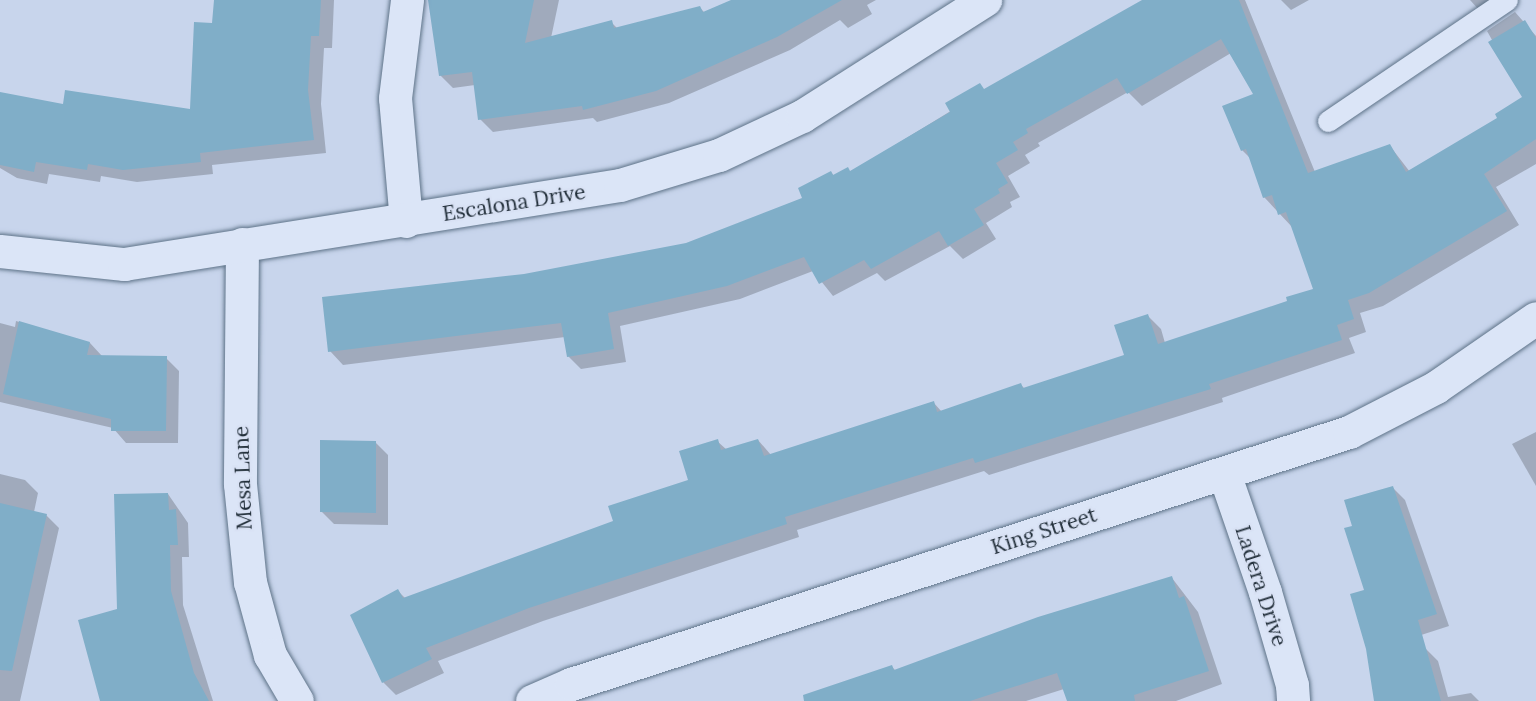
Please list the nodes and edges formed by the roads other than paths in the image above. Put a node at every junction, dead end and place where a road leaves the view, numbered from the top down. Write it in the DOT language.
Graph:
graph roads {
  1 [pos="407,0"];
  2 [pos="1507,0"];
  3 [pos="974,3"];
  4 [pos="1328,121"];
  5 [pos="406,221"];
  6 [pos="242,244"];
  7 [pos="0,251"];
  8 [pos="1536,318"];
  9 [pos="1224,473"];
  10 [pos="297,701"];
  11 [pos="532,701"];
  12 [pos="1293,701"];
  1 -- 5 [label="street"];
  2 -- 4 [label="lane"];
  3 -- 5 [label="street, Escalona Drive"];
  5 -- 6 [label="street, Escalona Drive"];
  6 -- 7 [label="street, Escalona Drive"];
  6 -- 10 [label="street, Mesa Lane"];
  8 -- 9 [label="street, King Street"];
  9 -- 11 [label="street, King Street"];
  9 -- 12 [label="street, Ladera Drive"];
}
